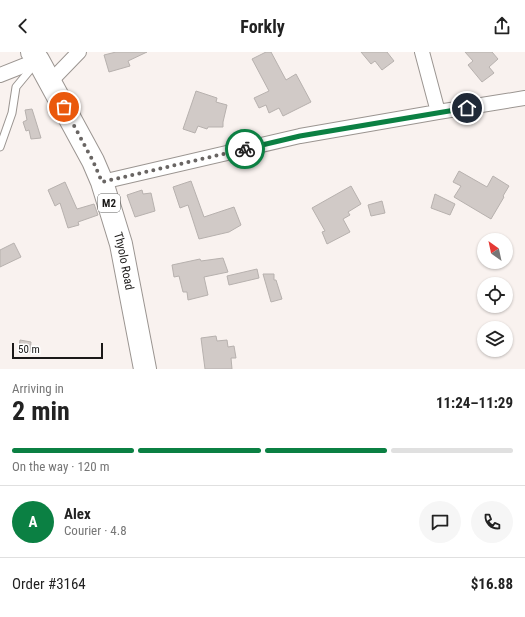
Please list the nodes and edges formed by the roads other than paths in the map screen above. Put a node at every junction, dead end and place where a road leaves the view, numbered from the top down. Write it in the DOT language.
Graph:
graph roads {
  1 [pos="79,52"];
  2 [pos="422,52"];
  3 [pos="35,56"];
  4 [pos="0,75"];
  5 [pos="50,82"];
  6 [pos="525,98"];
  7 [pos="438,112"];
  8 [pos="0,147"];
  9 [pos="102,182"];
  10 [pos="145,369"];
  1 -- 5 [label="street"];
  2 -- 7 [label="street"];
  3 -- 4 [label="street"];
  3 -- 5 [label="highway, Thyolo Road / M2"];
  3 -- 8 [label="lane"];
  5 -- 9 [label="highway, Thyolo Road / M2"];
  6 -- 7 [label="street"];
  7 -- 9 [label="street"];
  9 -- 10 [label="highway, Thyolo Road / M2"];
}
